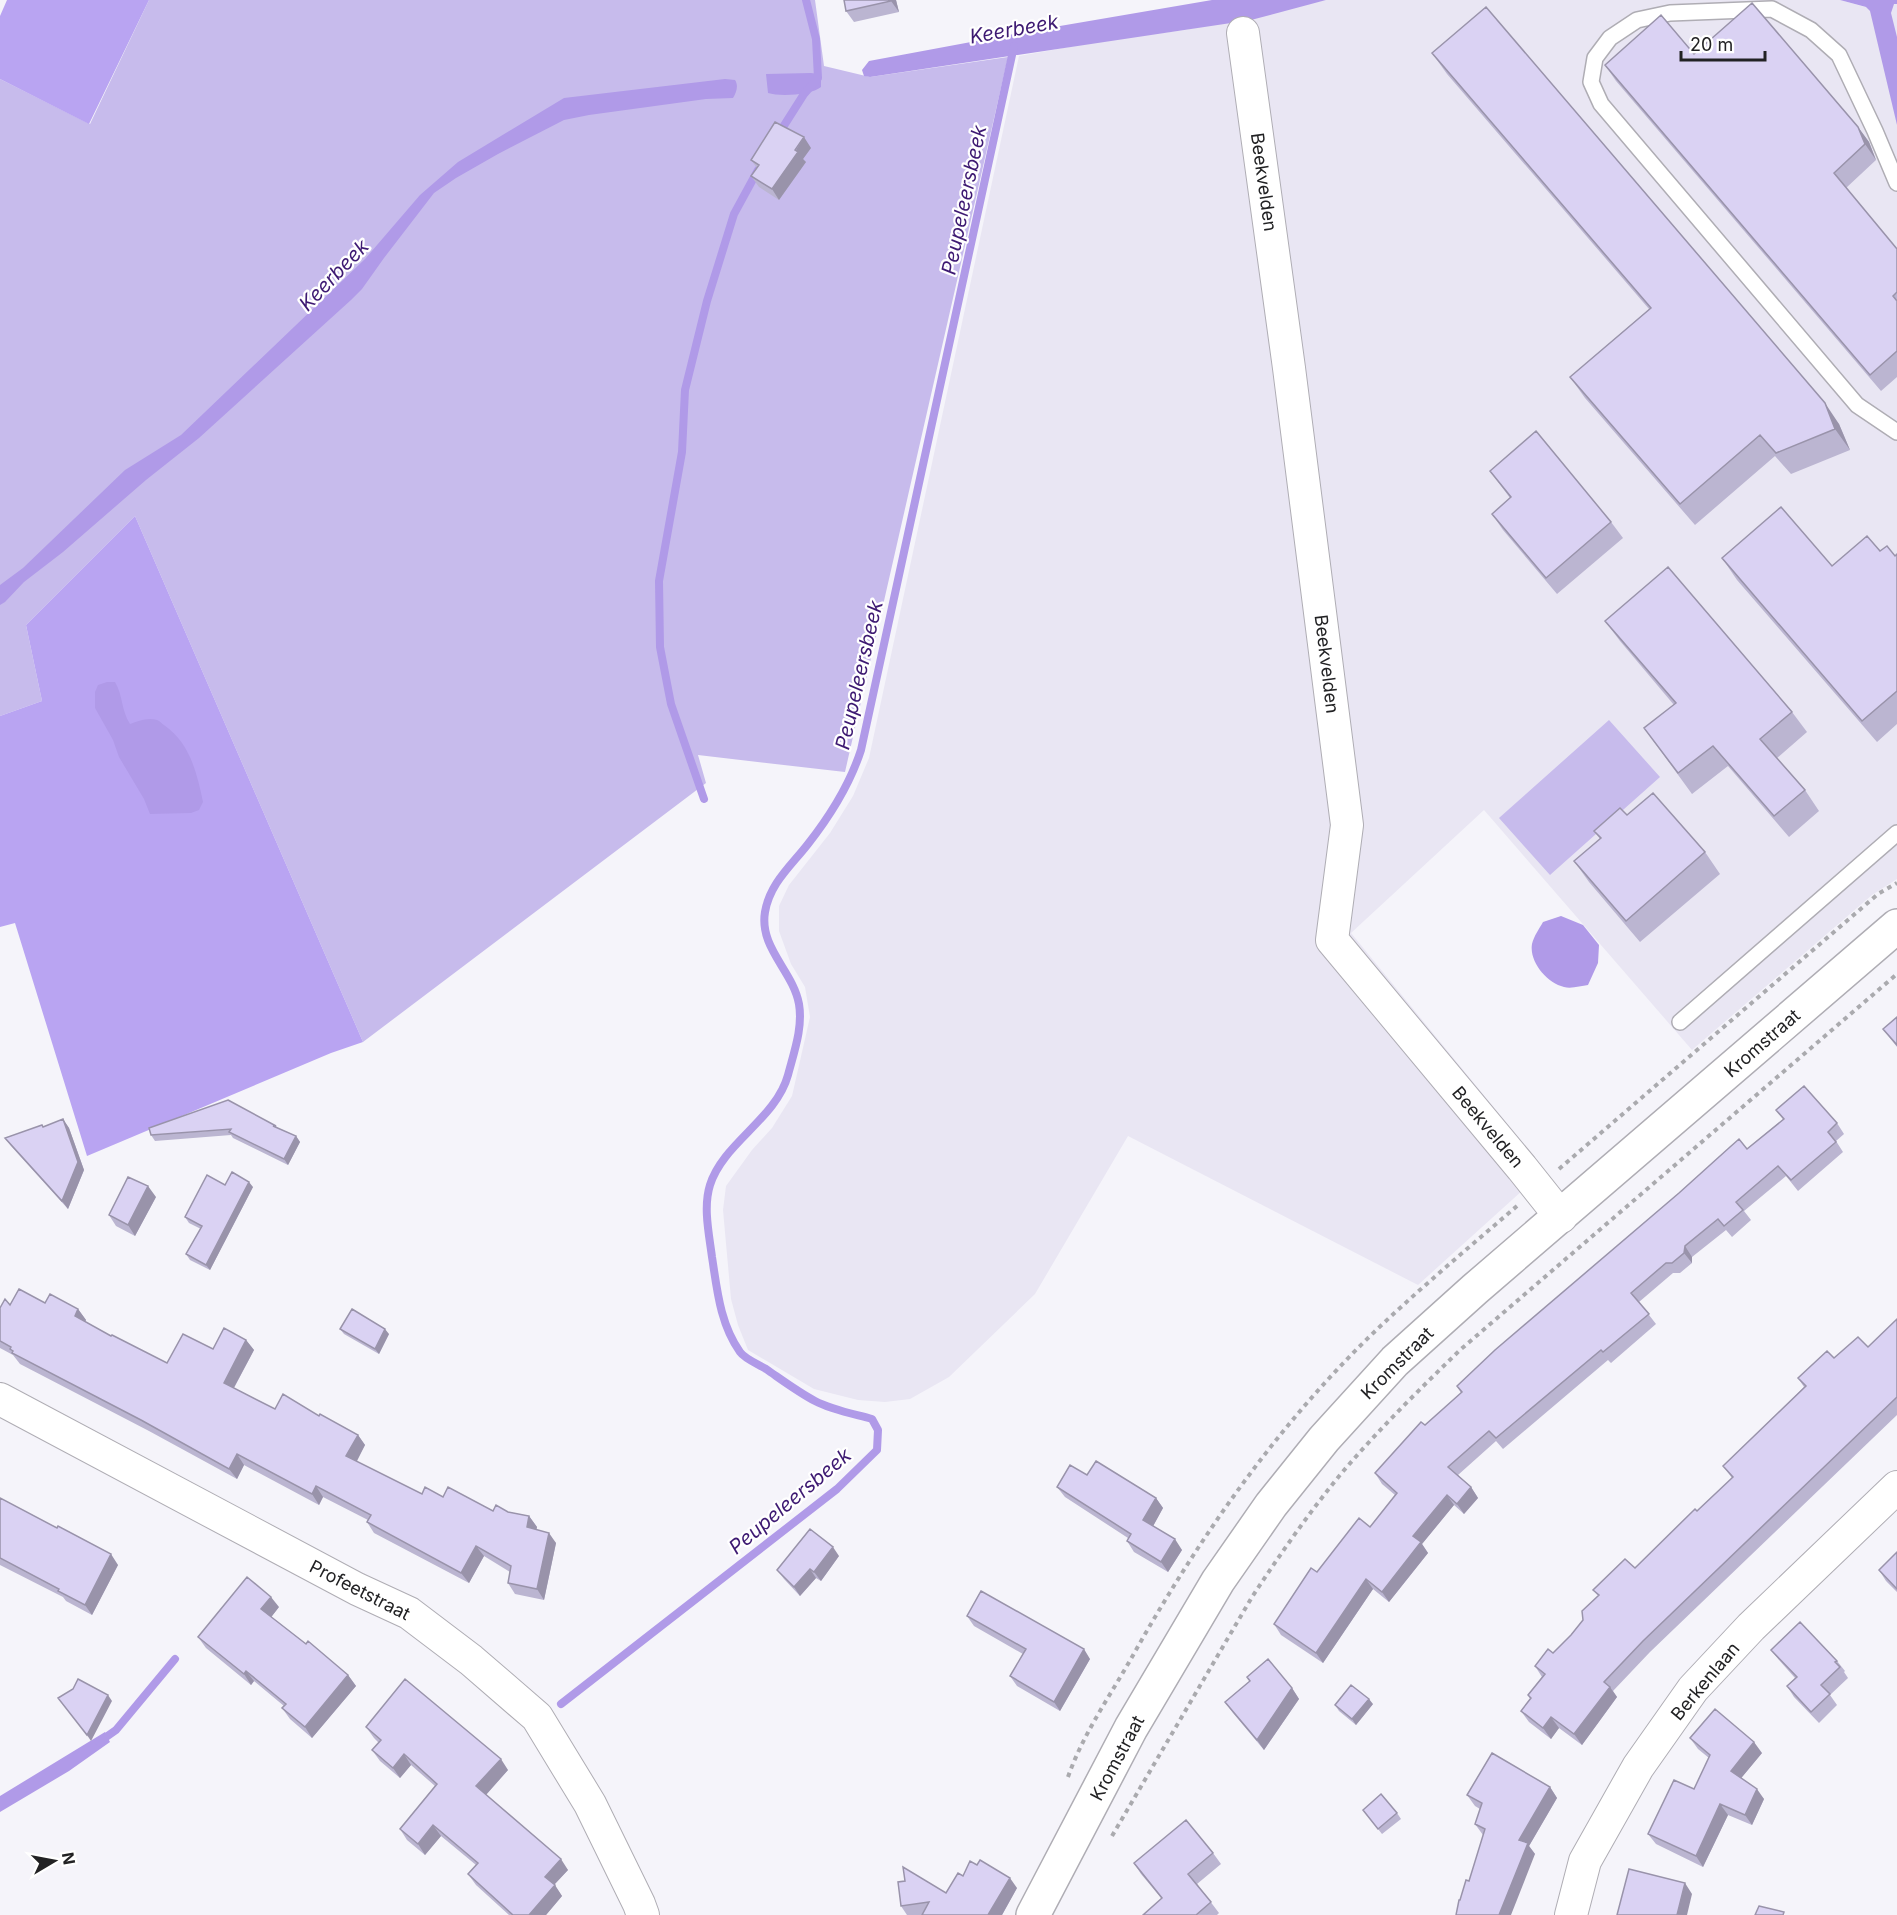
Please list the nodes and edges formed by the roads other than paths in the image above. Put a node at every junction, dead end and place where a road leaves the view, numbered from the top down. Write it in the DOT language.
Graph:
graph roads {
  1 [pos="1243,33"];
  2 [pos="1897,183"];
  3 [pos="1897,432"];
  4 [pos="1897,833"];
  5 [pos="1897,926"];
  6 [pos="1680,1022"];
  7 [pos="1561,1217"];
  8 [pos="0,1399"];
  9 [pos="1897,1487"];
  10 [pos="643,1915"];
  11 [pos="1033,1915"];
  12 [pos="1571,1915"];
  1 -- 7 [label="street, Beekvelden"];
  2 -- 3 [label="lane"];
  4 -- 6 [label="lane"];
  5 -- 7 [label="main road, Kromstraat"];
  7 -- 11 [label="main road, Kromstraat"];
  8 -- 10 [label="street, Profeetstraat"];
  9 -- 12 [label="street, Berkenlaan"];
}
